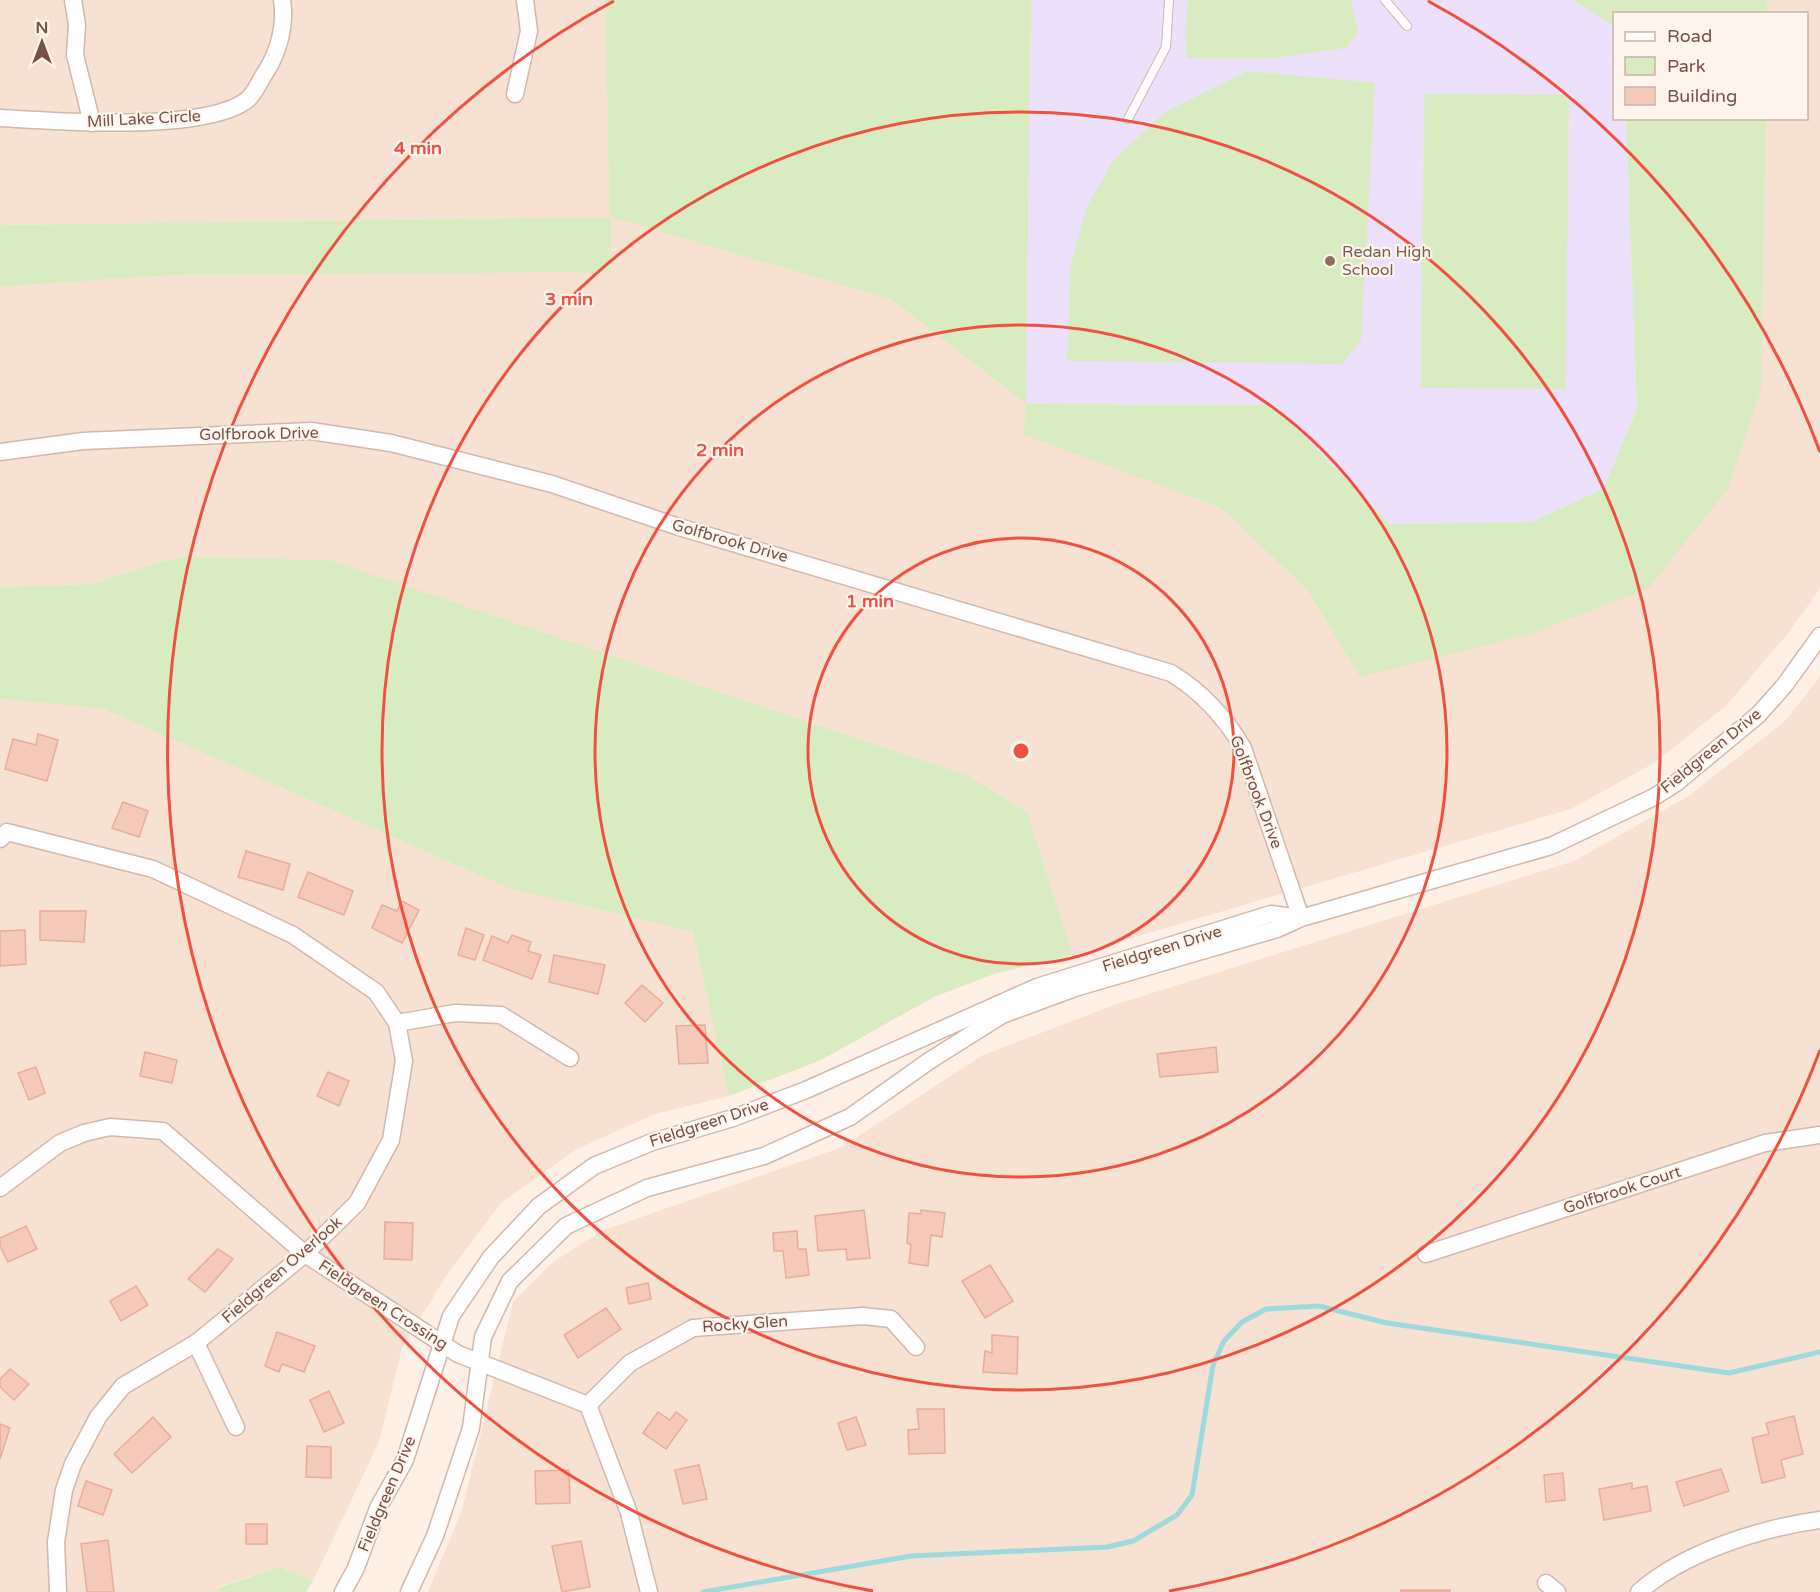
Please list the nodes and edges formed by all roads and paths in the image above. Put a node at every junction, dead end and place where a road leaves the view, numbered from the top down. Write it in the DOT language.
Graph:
graph roads {
  1 [pos="73,0"];
  2 [pos="282,0"];
  3 [pos="525,0"];
  4 [pos="1169,0"];
  5 [pos="1385,0"];
  6 [pos="1407,26"];
  7 [pos="515,94"];
  8 [pos="0,118"];
  9 [pos="1128,119"];
  10 [pos="92,123"];
  11 [pos="0,452"];
  12 [pos="1817,646"];
  13 [pos="0,839"];
  14 [pos="1301,918"];
  15 [pos="397,1023"];
  16 [pos="570,1058"];
  17 [pos="1820,1136"];
  18 [pos="0,1188"];
  19 [pos="305,1254"];
  20 [pos="1426,1254"];
  21 [pos="196,1343"];
  22 [pos="441,1343"];
  23 [pos="916,1347"];
  24 [pos="478,1361"];
  25 [pos="588,1405"];
  26 [pos="236,1427"];
  27 [pos="1820,1520"];
  28 [pos="58,1592"];
  29 [pos="343,1592"];
  30 [pos="409,1592"];
  31 [pos="649,1592"];
  32 [pos="1639,1592"];
  1 -- 10 [label="street"];
  2 -- 10 [label="street, Mill Lake Circle"];
  3 -- 7 [label="street"];
  4 -- 9 [label="lane"];
  5 -- 6 [label="lane"];
  8 -- 10 [label="street, Mill Lake Circle"];
  11 -- 14 [label="street, Golfbrook Drive"];
  12 -- 14 [label="street, Fieldgreen Drive"];
  13 -- 15 [label="street, Fieldgreen Overlook"];
  14 -- 22 [label="street, Fieldgreen Drive"];
  14 -- 24 [label="street, Fieldgreen Drive"];
  15 -- 16 [label="street"];
  15 -- 19 [label="street, Fieldgreen Overlook"];
  17 -- 20 [label="street, Golfbrook Court"];
  18 -- 19 [label="street, Fieldgreen Crossing"];
  19 -- 21 [label="street, Fieldgreen Overlook"];
  19 -- 22 [label="street, Fieldgreen Crossing"];
  21 -- 26 [label="street"];
  21 -- 28 [label="street, Fieldgreen Overlook"];
  22 -- 24 [label="street, Fieldgreen Crossing"];
  22 -- 29 [label="street, Fieldgreen Drive"];
  23 -- 25 [label="street, Rocky Glen"];
  24 -- 25 [label="street, Fieldgreen Crossing"];
  24 -- 30 [label="street, Fieldgreen Drive"];
  25 -- 31 [label="street"];
  27 -- 32 [label="street"];
}
